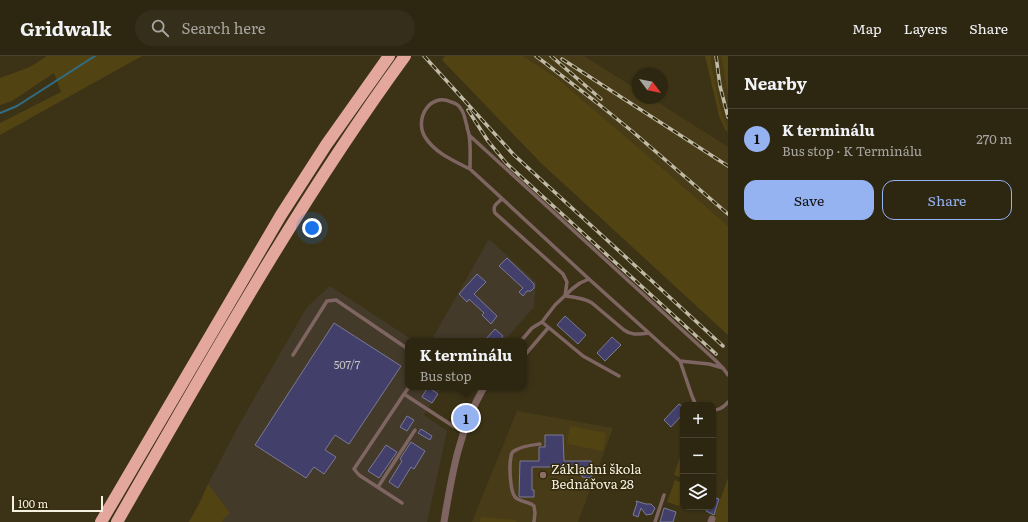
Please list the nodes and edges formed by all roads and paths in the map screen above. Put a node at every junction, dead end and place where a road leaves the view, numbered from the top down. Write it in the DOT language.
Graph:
graph roads {
  1 [pos="389,56"];
  2 [pos="405,56"];
  3 [pos="469,135"];
  4 [pos="470,169"];
  5 [pos="502,198"];
  6 [pos="589,279"];
  7 [pos="564,296"];
  8 [pos="542,322"];
  9 [pos="548,328"];
  10 [pos="649,333"];
  11 [pos="524,338"];
  12 [pos="405,347"];
  13 [pos="527,352"];
  14 [pos="293,355"];
  15 [pos="680,361"];
  16 [pos="723,368"];
  17 [pos="728,375"];
  18 [pos="618,376"];
  19 [pos="407,390"];
  20 [pos="482,390"];
  21 [pos="404,394"];
  22 [pos="695,402"];
  23 [pos="728,402"];
  24 [pos="716,410"];
  25 [pos="415,430"];
  26 [pos="464,431"];
  27 [pos="540,444"];
  28 [pos="378,487"];
  29 [pos="664,495"];
  30 [pos="402,502"];
  31 [pos="101,522"];
  32 [pos="117,522"];
  33 [pos="444,522"];
  34 [pos="534,522"];
  35 [pos="655,522"];
  1 -- 31 [label="highway"];
  2 -- 32 [label="highway"];
  3 -- 4 [label="lane"];
  3 -- 4 [label="lane"];
  3 -- 16 [label="lane"];
  4 -- 5 [label="lane"];
  5 -- 6 [label="lane"];
  5 -- 7 [label="lane"];
  6 -- 7 [label="lane"];
  6 -- 10 [label="lane"];
  7 -- 8 [label="lane"];
  7 -- 10 [label="lane"];
  8 -- 9 [label="lane"];
  8 -- 11 [label="lane"];
  9 -- 13 [label="lane"];
  9 -- 18 [label="lane"];
  10 -- 15 [label="lane"];
  12 -- 14 [label="lane"];
  15 -- 16 [label="lane"];
  15 -- 22 [label="lane"];
  16 -- 17 [label="lane"];
  19 -- 21 [label="lane"];
  20 -- 26 [label="street"];
  21 -- 26 [label="lane"];
  21 -- 28 [label="lane"];
  23 -- 24 [label="lane"];
  25 -- 28 [label="lane"];
  26 -- 33 [label="street"];
  27 -- 34 [label="lane"];
  28 -- 30 [label="lane"];
  29 -- 35 [label="lane"];
}
